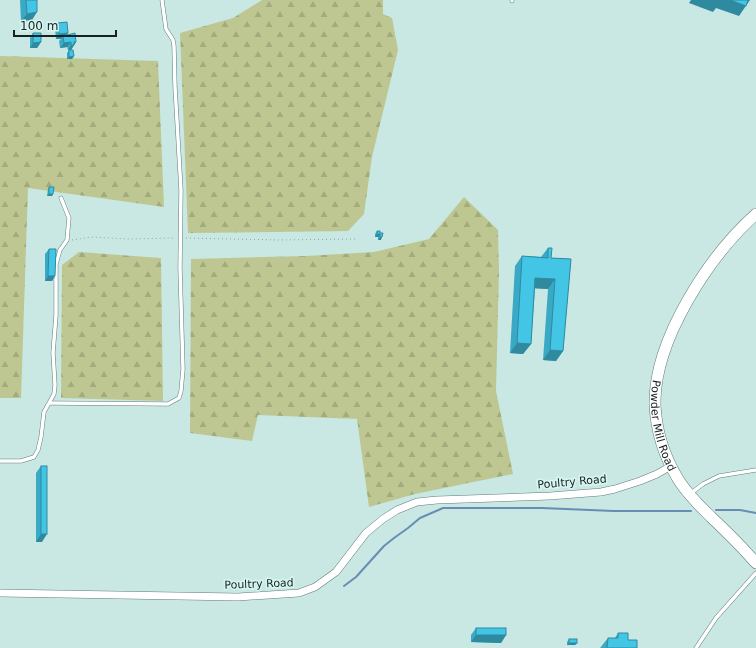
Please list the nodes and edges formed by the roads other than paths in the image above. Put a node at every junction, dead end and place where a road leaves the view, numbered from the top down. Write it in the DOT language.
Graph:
graph roads {
  1 [pos="162,0"];
  2 [pos="61,198"];
  3 [pos="756,214"];
  4 [pos="50,403"];
  5 [pos="0,461"];
  6 [pos="671,466"];
  7 [pos="756,470"];
  8 [pos="689,494"];
  9 [pos="756,563"];
  10 [pos="756,573"];
  11 [pos="0,593"];
  12 [pos="696,648"];
  1 -- 4 [label="lane"];
  2 -- 4 [label="lane"];
  3 -- 6 [label="main road, Powder Mill Road"];
  4 -- 5 [label="lane"];
  6 -- 8 [label="main road, Powder Mill Road"];
  6 -- 11 [label="street, Poultry Road"];
  7 -- 8 [label="lane"];
  8 -- 9 [label="main road, Powder Mill Road"];
  10 -- 12 [label="lane"];
}
